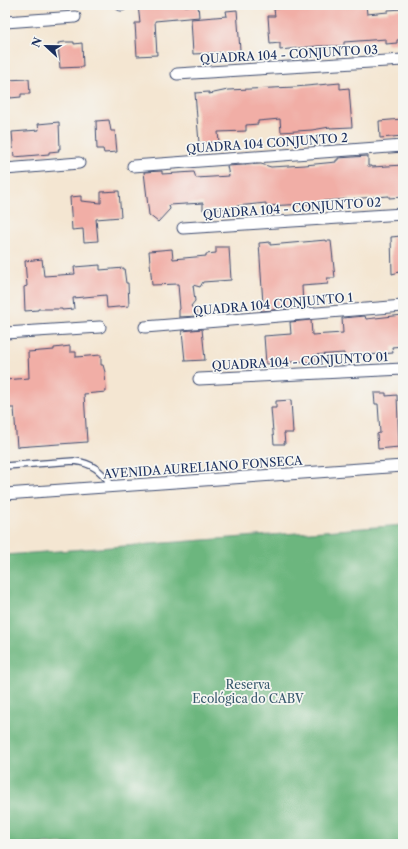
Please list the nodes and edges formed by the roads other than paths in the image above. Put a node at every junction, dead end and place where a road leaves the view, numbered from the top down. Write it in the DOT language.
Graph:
graph roads {
  1 [pos="75,17"];
  2 [pos="5,22"];
  3 [pos="403,60"];
  4 [pos="177,74"];
  5 [pos="403,146"];
  6 [pos="79,163"];
  7 [pos="133,166"];
  8 [pos="5,170"];
  9 [pos="403,214"];
  10 [pos="183,228"];
  11 [pos="403,306"];
  12 [pos="100,327"];
  13 [pos="145,327"];
  14 [pos="5,333"];
  15 [pos="403,369"];
  16 [pos="199,379"];
  17 [pos="5,466"];
  18 [pos="403,466"];
  19 [pos="113,487"];
  20 [pos="5,494"];
  1 -- 2 [label="street"];
  3 -- 4 [label="street, QUADRA 104 - CONJUNTO 03"];
  5 -- 7 [label="street, QUADRA 104 CONJUNTO 2"];
  6 -- 8 [label="street"];
  9 -- 10 [label="street, QUADRA 104 - CONJUNTO 02"];
  11 -- 13 [label="street, QUADRA 104 CONJUNTO 1"];
  12 -- 14 [label="street"];
  15 -- 16 [label="street, QUADRA 104 - CONJUNTO 01"];
  17 -- 19 [label="lane"];
  18 -- 19 [label="street, AVENIDA AURELIANO FONSECA"];
  19 -- 20 [label="street, AVENIDA AURELIANO FONSECA"];
}
